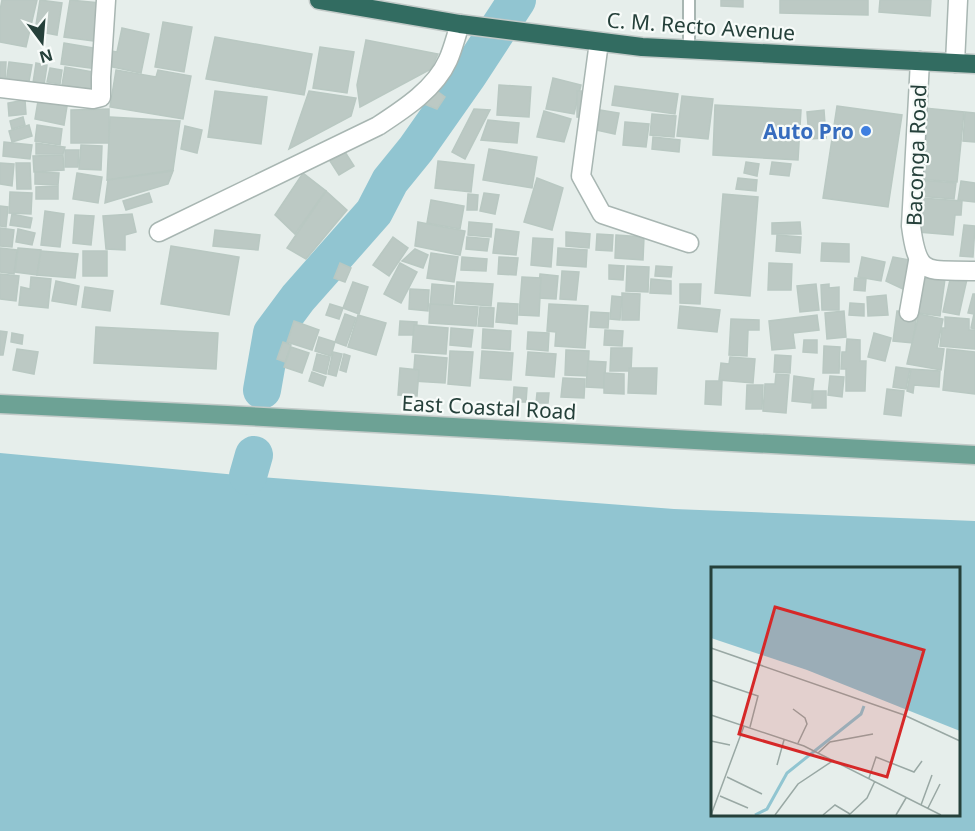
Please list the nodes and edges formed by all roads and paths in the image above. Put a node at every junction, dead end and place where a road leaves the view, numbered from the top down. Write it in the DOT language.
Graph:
graph roads {
  1 [pos="106,0"];
  2 [pos="319,0"];
  3 [pos="689,0"];
  4 [pos="958,0"];
  5 [pos="351,3"];
  6 [pos="468,25"];
  7 [pos="599,42"];
  8 [pos="689,50"];
  9 [pos="920,61"];
  10 [pos="955,63"];
  11 [pos="975,64"];
  12 [pos="0,88"];
  13 [pos="159,232"];
  14 [pos="689,243"];
  15 [pos="918,261"];
  16 [pos="975,271"];
  17 [pos="909,312"];
  18 [pos="0,404"];
  19 [pos="975,455"];
  1 -- 12 [label="street"];
  2 -- 5 [label="highway, C. M. Recto Avenue"];
  3 -- 8 [label="lane"];
  4 -- 10 [label="street"];
  5 -- 6 [label="highway, C. M. Recto Avenue"];
  6 -- 7 [label="highway, C. M. Recto Avenue"];
  6 -- 13 [label="street"];
  7 -- 8 [label="highway, C. M. Recto Avenue"];
  7 -- 14 [label="street"];
  8 -- 9 [label="highway, C. M. Recto Avenue"];
  9 -- 10 [label="highway, C. M. Recto Avenue"];
  9 -- 15 [label="street, Baconga Road"];
  10 -- 11 [label="highway, C. M. Recto Avenue"];
  15 -- 16 [label="street"];
  15 -- 17 [label="street"];
  18 -- 19 [label="main road, East Coastal Road"];
}
